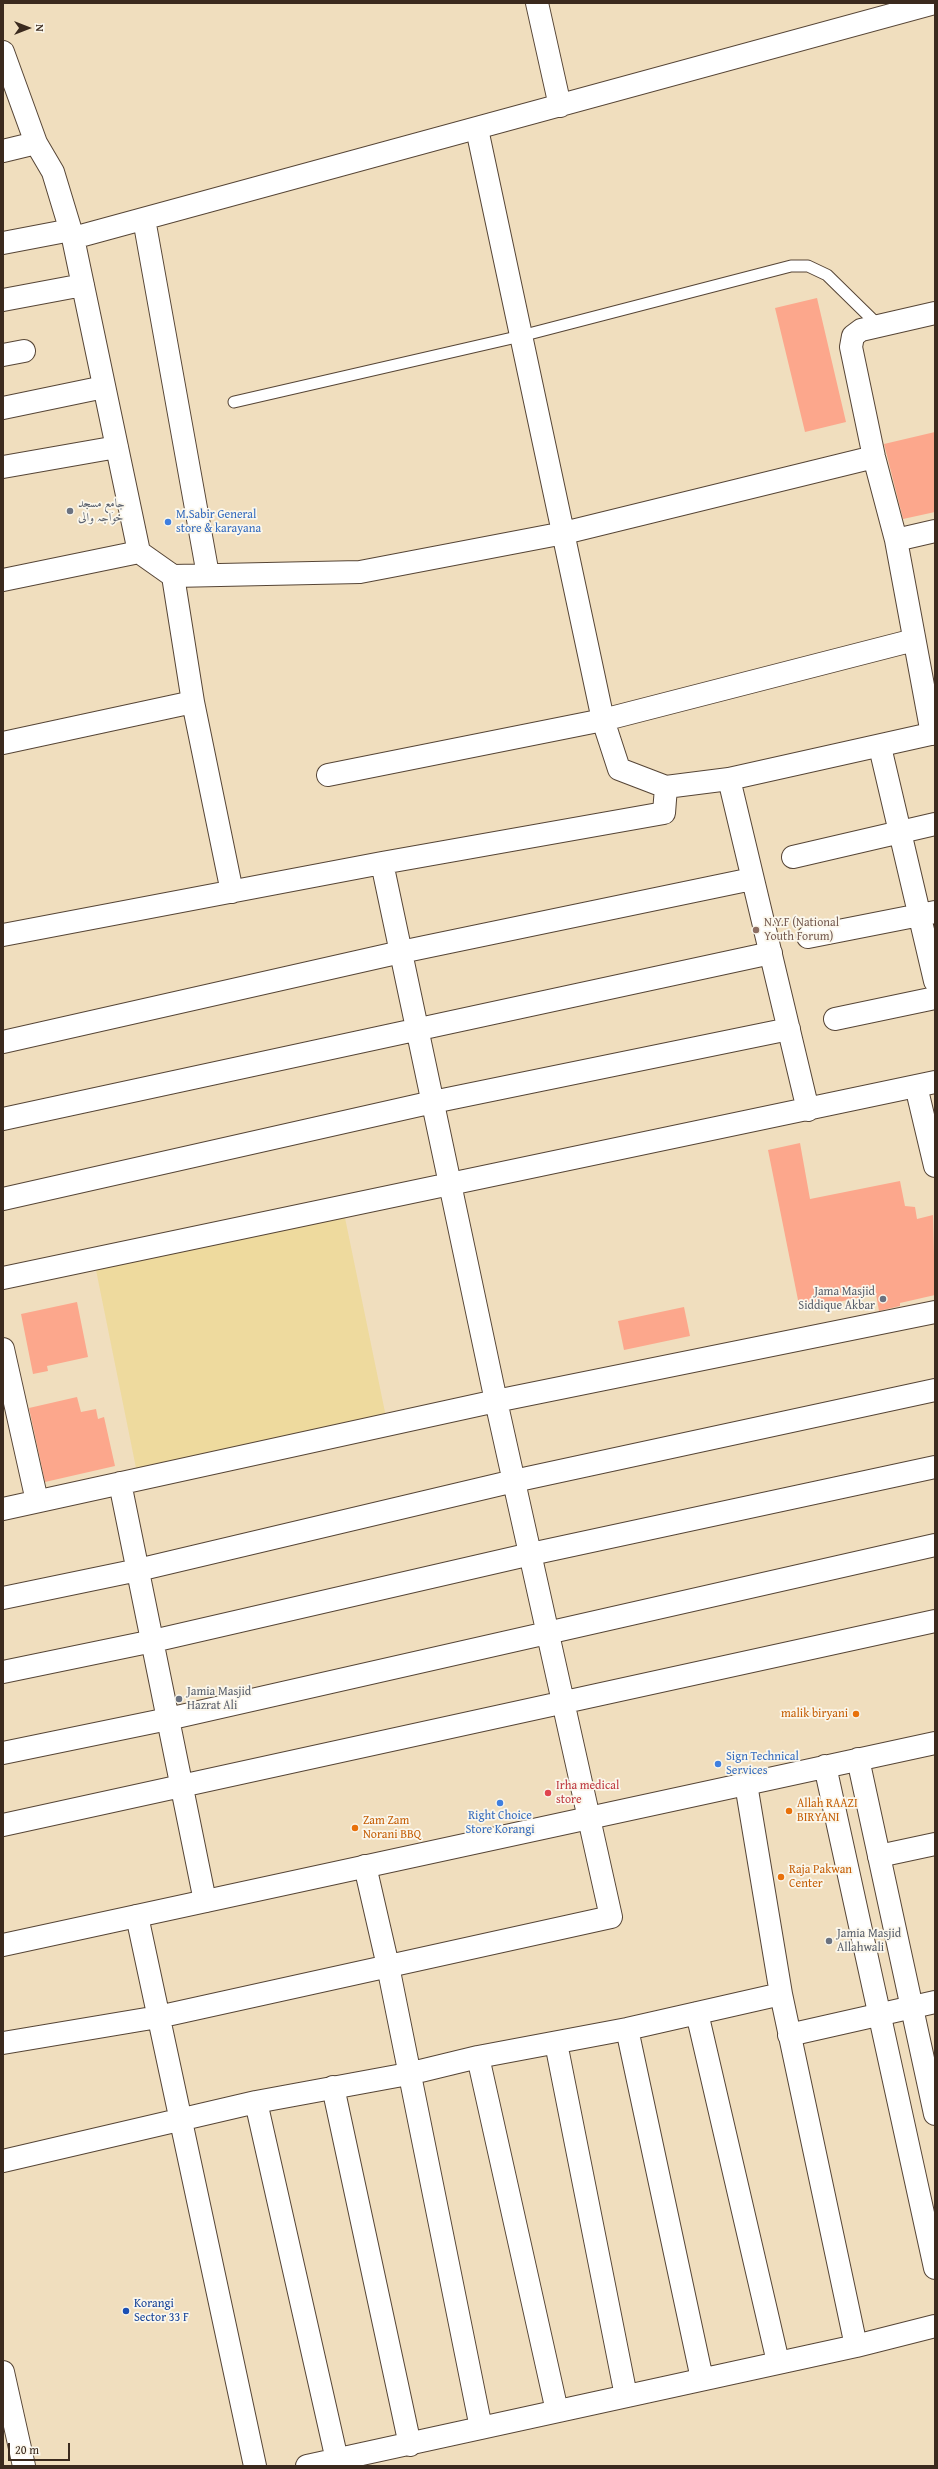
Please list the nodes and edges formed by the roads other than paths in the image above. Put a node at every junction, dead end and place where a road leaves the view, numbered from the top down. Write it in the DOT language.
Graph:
graph roads {
  1 [pos="537,3"];
  2 [pos="935,3"];
  3 [pos="4,58"];
  4 [pos="560,106"];
  5 [pos="477,129"];
  6 [pos="36,143"];
  7 [pos="3,151"];
  8 [pos="144,219"];
  9 [pos="72,234"];
  10 [pos="3,243"];
  11 [pos="83,285"];
  12 [pos="3,300"];
  13 [pos="935,313"];
  14 [pos="878,325"];
  15 [pos="521,336"];
  16 [pos="104,387"];
  17 [pos="234,402"];
  18 [pos="3,408"];
  19 [pos="117,447"];
  20 [pos="874,457"];
  21 [pos="3,467"];
  22 [pos="935,531"];
  23 [pos="564,533"];
  24 [pos="896,540"];
  25 [pos="139,552"];
  26 [pos="208,575"];
  27 [pos="173,576"];
  28 [pos="3,580"];
  29 [pos="914,640"];
  30 [pos="193,702"];
  31 [pos="603,720"];
  32 [pos="934,733"];
  33 [pos="3,743"];
  34 [pos="880,747"];
  35 [pos="328,775"];
  36 [pos="729,779"];
  37 [pos="666,787"];
  38 [pos="935,824"];
  39 [pos="899,832"];
  40 [pos="793,857"];
  41 [pos="382,863"];
  42 [pos="752,879"];
  43 [pos="232,892"];
  44 [pos="927,914"];
  45 [pos="3,935"];
  46 [pos="808,937"];
  47 [pos="401,952"];
  48 [pos="770,953"];
  49 [pos="935,981"];
  50 [pos="935,998"];
  51 [pos="835,1019"];
  52 [pos="418,1028"];
  53 [pos="789,1029"];
  54 [pos="3,1042"];
  55 [pos="926,1084"];
  56 [pos="433,1102"];
  57 [pos="808,1110"];
  58 [pos="3,1119"];
  59 [pos="935,1163"];
  60 [pos="451,1183"];
  61 [pos="3,1199"];
  62 [pos="3,1278"];
  63 [pos="935,1312"];
  64 [pos="3,1349"];
  65 [pos="935,1390"];
  66 [pos="496,1400"];
  67 [pos="11,1423"];
  68 [pos="935,1467"];
  69 [pos="514,1481"];
  70 [pos="120,1483"];
  71 [pos="37,1501"];
  72 [pos="3,1509"];
  73 [pos="935,1545"];
  74 [pos="531,1554"];
  75 [pos="138,1570"];
  76 [pos="3,1598"];
  77 [pos="935,1621"];
  78 [pos="548,1632"];
  79 [pos="152,1641"];
  80 [pos="3,1672"];
  81 [pos="564,1702"];
  82 [pos="168,1719"];
  83 [pos="935,1743"];
  84 [pos="3,1753"];
  85 [pos="858,1759"];
  86 [pos="825,1766"];
  87 [pos="746,1784"];
  88 [pos="182,1786"];
  89 [pos="590,1817"];
  90 [pos="3,1825"];
  91 [pos="935,1844"];
  92 [pos="879,1856"];
  93 [pos="365,1866"];
  94 [pos="205,1901"];
  95 [pos="137,1916"];
  96 [pos="3,1945"];
  97 [pos="388,1966"];
  98 [pos="781,1994"];
  99 [pos="935,2002"];
  100 [pos="911,2007"];
  101 [pos="697,2013"];
  102 [pos="878,2014"];
  103 [pos="158,2017"];
  104 [pos="627,2029"];
  105 [pos="789,2035"];
  106 [pos="3,2043"];
  107 [pos="556,2044"];
  108 [pos="478,2057"];
  109 [pos="408,2074"];
  110 [pos="333,2087"];
  111 [pos="256,2102"];
  112 [pos="935,2114"];
  113 [pos="180,2121"];
  114 [pos="3,2161"];
  115 [pos="935,2268"];
  116 [pos="935,2326"];
  117 [pos="856,2346"];
  118 [pos="778,2362"];
  119 [pos="3,2372"];
  120 [pos="702,2379"];
  121 [pos="626,2396"];
  122 [pos="557,2411"];
  123 [pos="481,2428"];
  124 [pos="410,2445"];
  125 [pos="337,2460"];
  126 [pos="24,2466"];
  127 [pos="255,2466"];
  128 [pos="307,2466"];
  1 -- 4 [label="street"];
  2 -- 4 [label="street"];
  3 -- 6 [label="street"];
  4 -- 5 [label="street"];
  5 -- 8 [label="street"];
  5 -- 15 [label="street"];
  6 -- 7 [label="street"];
  6 -- 9 [label="street"];
  8 -- 9 [label="street"];
  8 -- 26 [label="street"];
  9 -- 10 [label="street"];
  9 -- 11 [label="street"];
  11 -- 12 [label="street"];
  11 -- 16 [label="street"];
  13 -- 14 [label="street"];
  14 -- 15 [label="lane"];
  14 -- 20 [label="street"];
  15 -- 17 [label="lane"];
  15 -- 23 [label="street"];
  16 -- 18 [label="street"];
  16 -- 19 [label="street"];
  19 -- 21 [label="street"];
  19 -- 25 [label="street"];
  20 -- 23 [label="street"];
  20 -- 24 [label="street"];
  22 -- 24 [label="street"];
  23 -- 26 [label="street"];
  23 -- 31 [label="street"];
  24 -- 29 [label="street"];
  25 -- 27 [label="street"];
  25 -- 28 [label="street"];
  26 -- 27 [label="street"];
  27 -- 30 [label="street"];
  29 -- 31 [label="street"];
  29 -- 32 [label="street"];
  30 -- 33 [label="street"];
  30 -- 43 [label="street"];
  31 -- 35 [label="street"];
  31 -- 37 [label="street"];
  32 -- 34 [label="street"];
  34 -- 36 [label="street"];
  34 -- 39 [label="street"];
  36 -- 37 [label="street"];
  36 -- 42 [label="street"];
  37 -- 41 [label="street"];
  38 -- 39 [label="street"];
  39 -- 40 [label="street"];
  39 -- 44 [label="street"];
  41 -- 43 [label="street"];
  41 -- 47 [label="street"];
  42 -- 47 [label="street"];
  42 -- 48 [label="street"];
  43 -- 45 [label="street"];
  44 -- 46 [label="street"];
  44 -- 49 [label="street"];
  47 -- 52 [label="street"];
  47 -- 54 [label="street"];
  48 -- 52 [label="street"];
  48 -- 53 [label="street"];
  50 -- 51 [label="street"];
  52 -- 56 [label="street"];
  52 -- 58 [label="street"];
  53 -- 56 [label="street"];
  53 -- 57 [label="street"];
  55 -- 57 [label="street"];
  55 -- 59 [label="street"];
  56 -- 60 [label="street"];
  56 -- 61 [label="street"];
  57 -- 60 [label="street"];
  60 -- 62 [label="street"];
  60 -- 66 [label="street"];
  63 -- 66 [label="street"];
  64 -- 67 [label="street"];
  65 -- 69 [label="street"];
  66 -- 69 [label="street"];
  66 -- 70 [label="street"];
  67 -- 71 [label="street"];
  68 -- 74 [label="street"];
  69 -- 74 [label="street"];
  69 -- 75 [label="street"];
  70 -- 71 [label="street"];
  70 -- 75 [label="street"];
  71 -- 72 [label="street"];
  73 -- 78 [label="street"];
  74 -- 78 [label="street"];
  74 -- 79 [label="street"];
  75 -- 76 [label="street"];
  75 -- 79 [label="street"];
  77 -- 81 [label="street"];
  78 -- 81 [label="street"];
  78 -- 82 [label="street"];
  79 -- 80 [label="street"];
  79 -- 82 [label="street"];
  81 -- 88 [label="street"];
  81 -- 89 [label="street"];
  82 -- 84 [label="street"];
  82 -- 88 [label="street"];
  83 -- 85 [label="street"];
  85 -- 86 [label="street"];
  85 -- 92 [label="street"];
  86 -- 87 [label="street"];
  86 -- 102 [label="street"];
  87 -- 89 [label="street"];
  87 -- 98 [label="street"];
  88 -- 90 [label="street"];
  88 -- 94 [label="street"];
  89 -- 93 [label="street"];
  89 -- 97 [label="street"];
  91 -- 92 [label="street"];
  92 -- 100 [label="street"];
  93 -- 94 [label="street"];
  93 -- 97 [label="street"];
  94 -- 95 [label="street"];
  95 -- 96 [label="street"];
  95 -- 103 [label="street"];
  97 -- 103 [label="street"];
  97 -- 109 [label="street"];
  98 -- 101 [label="street"];
  98 -- 105 [label="street"];
  99 -- 100 [label="street"];
  100 -- 102 [label="street"];
  100 -- 112 [label="street"];
  101 -- 104 [label="street"];
  101 -- 118 [label="street"];
  102 -- 105 [label="street"];
  102 -- 115 [label="street"];
  103 -- 106 [label="street"];
  103 -- 113 [label="street"];
  104 -- 107 [label="street"];
  104 -- 120 [label="street"];
  105 -- 117 [label="street"];
  107 -- 108 [label="street"];
  107 -- 121 [label="street"];
  108 -- 109 [label="street"];
  108 -- 122 [label="street"];
  109 -- 110 [label="street"];
  109 -- 123 [label="street"];
  110 -- 111 [label="street"];
  110 -- 124 [label="street"];
  111 -- 113 [label="street"];
  111 -- 125 [label="street"];
  113 -- 114 [label="street"];
  113 -- 127 [label="street"];
  116 -- 117 [label="street"];
  117 -- 118 [label="street"];
  118 -- 120 [label="street"];
  119 -- 126 [label="street"];
  120 -- 121 [label="street"];
  121 -- 122 [label="street"];
  122 -- 123 [label="street"];
  123 -- 124 [label="street"];
  124 -- 125 [label="street"];
  125 -- 128 [label="street"];
}
